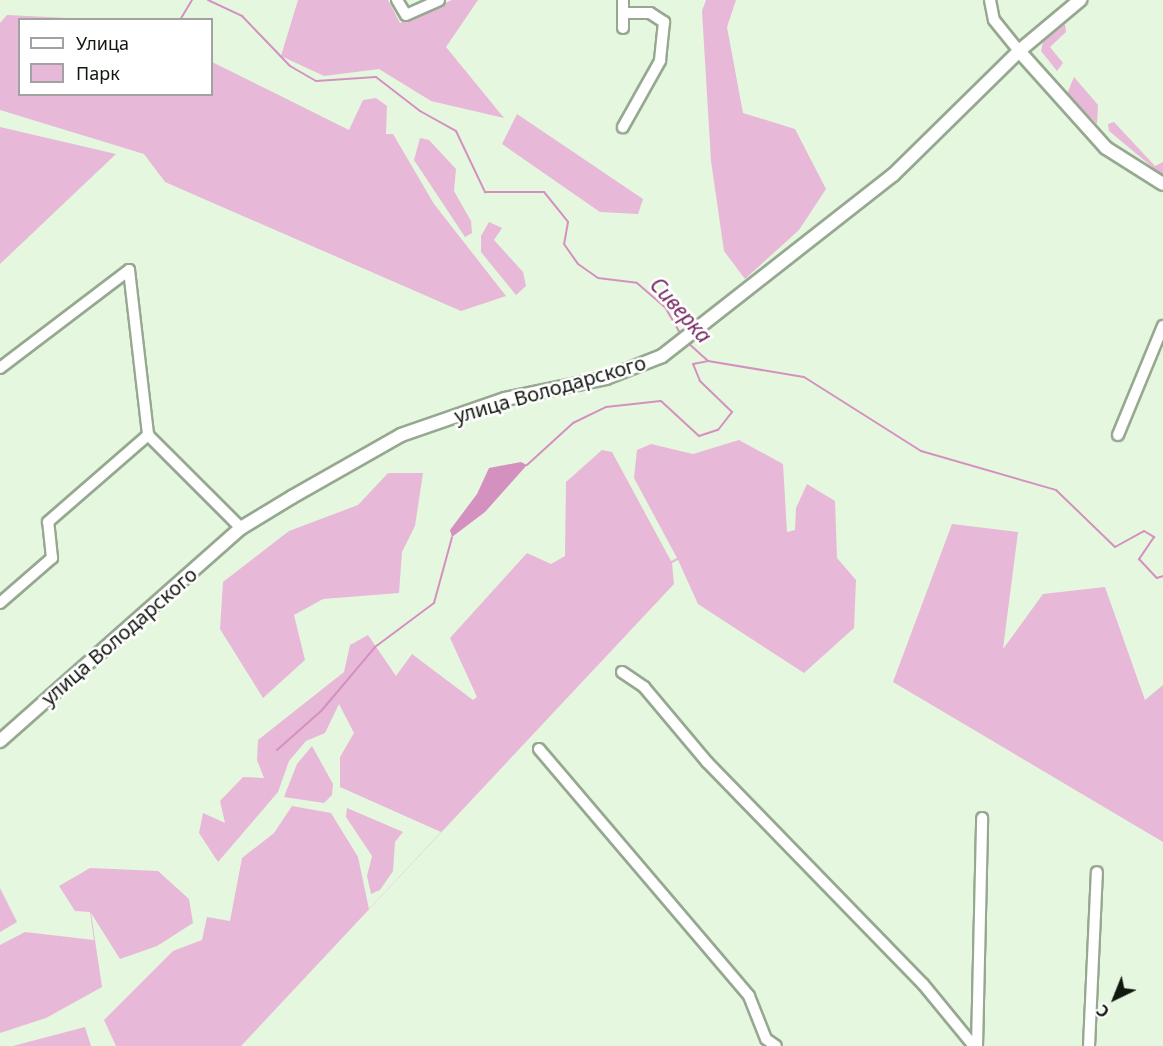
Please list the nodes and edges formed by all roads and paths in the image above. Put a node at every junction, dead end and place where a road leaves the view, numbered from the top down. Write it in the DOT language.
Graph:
graph roads {
  1 [pos="397,0"];
  2 [pos="439,0"];
  3 [pos="623,0"];
  4 [pos="990,0"];
  5 [pos="1080,0"];
  6 [pos="623,13"];
  7 [pos="623,28"];
  8 [pos="1019,51"];
  9 [pos="623,127"];
  10 [pos="1163,184"];
  11 [pos="1163,326"];
  12 [pos="0,368"];
  13 [pos="148,435"];
  14 [pos="1118,435"];
  15 [pos="241,528"];
  16 [pos="0,603"];
  17 [pos="622,672"];
  18 [pos="0,741"];
  19 [pos="539,749"];
  20 [pos="982,818"];
  21 [pos="1097,872"];
  22 [pos="776,1046"];
  23 [pos="976,1046"];
  24 [pos="1089,1046"];
  1 -- 2 [label="street"];
  3 -- 6 [label="street"];
  4 -- 8 [label="street"];
  5 -- 8 [label="main road"];
  6 -- 7 [label="street"];
  6 -- 9 [label="street"];
  8 -- 10 [label="main road"];
  8 -- 15 [label="main road, улица Володарского"];
  11 -- 14 [label="street"];
  12 -- 13 [label="street"];
  13 -- 15 [label="street"];
  13 -- 16 [label="street"];
  15 -- 18 [label="main road, улица Володарского"];
  17 -- 23 [label="street"];
  19 -- 22 [label="street"];
  20 -- 23 [label="street"];
  21 -- 24 [label="street"];
}
